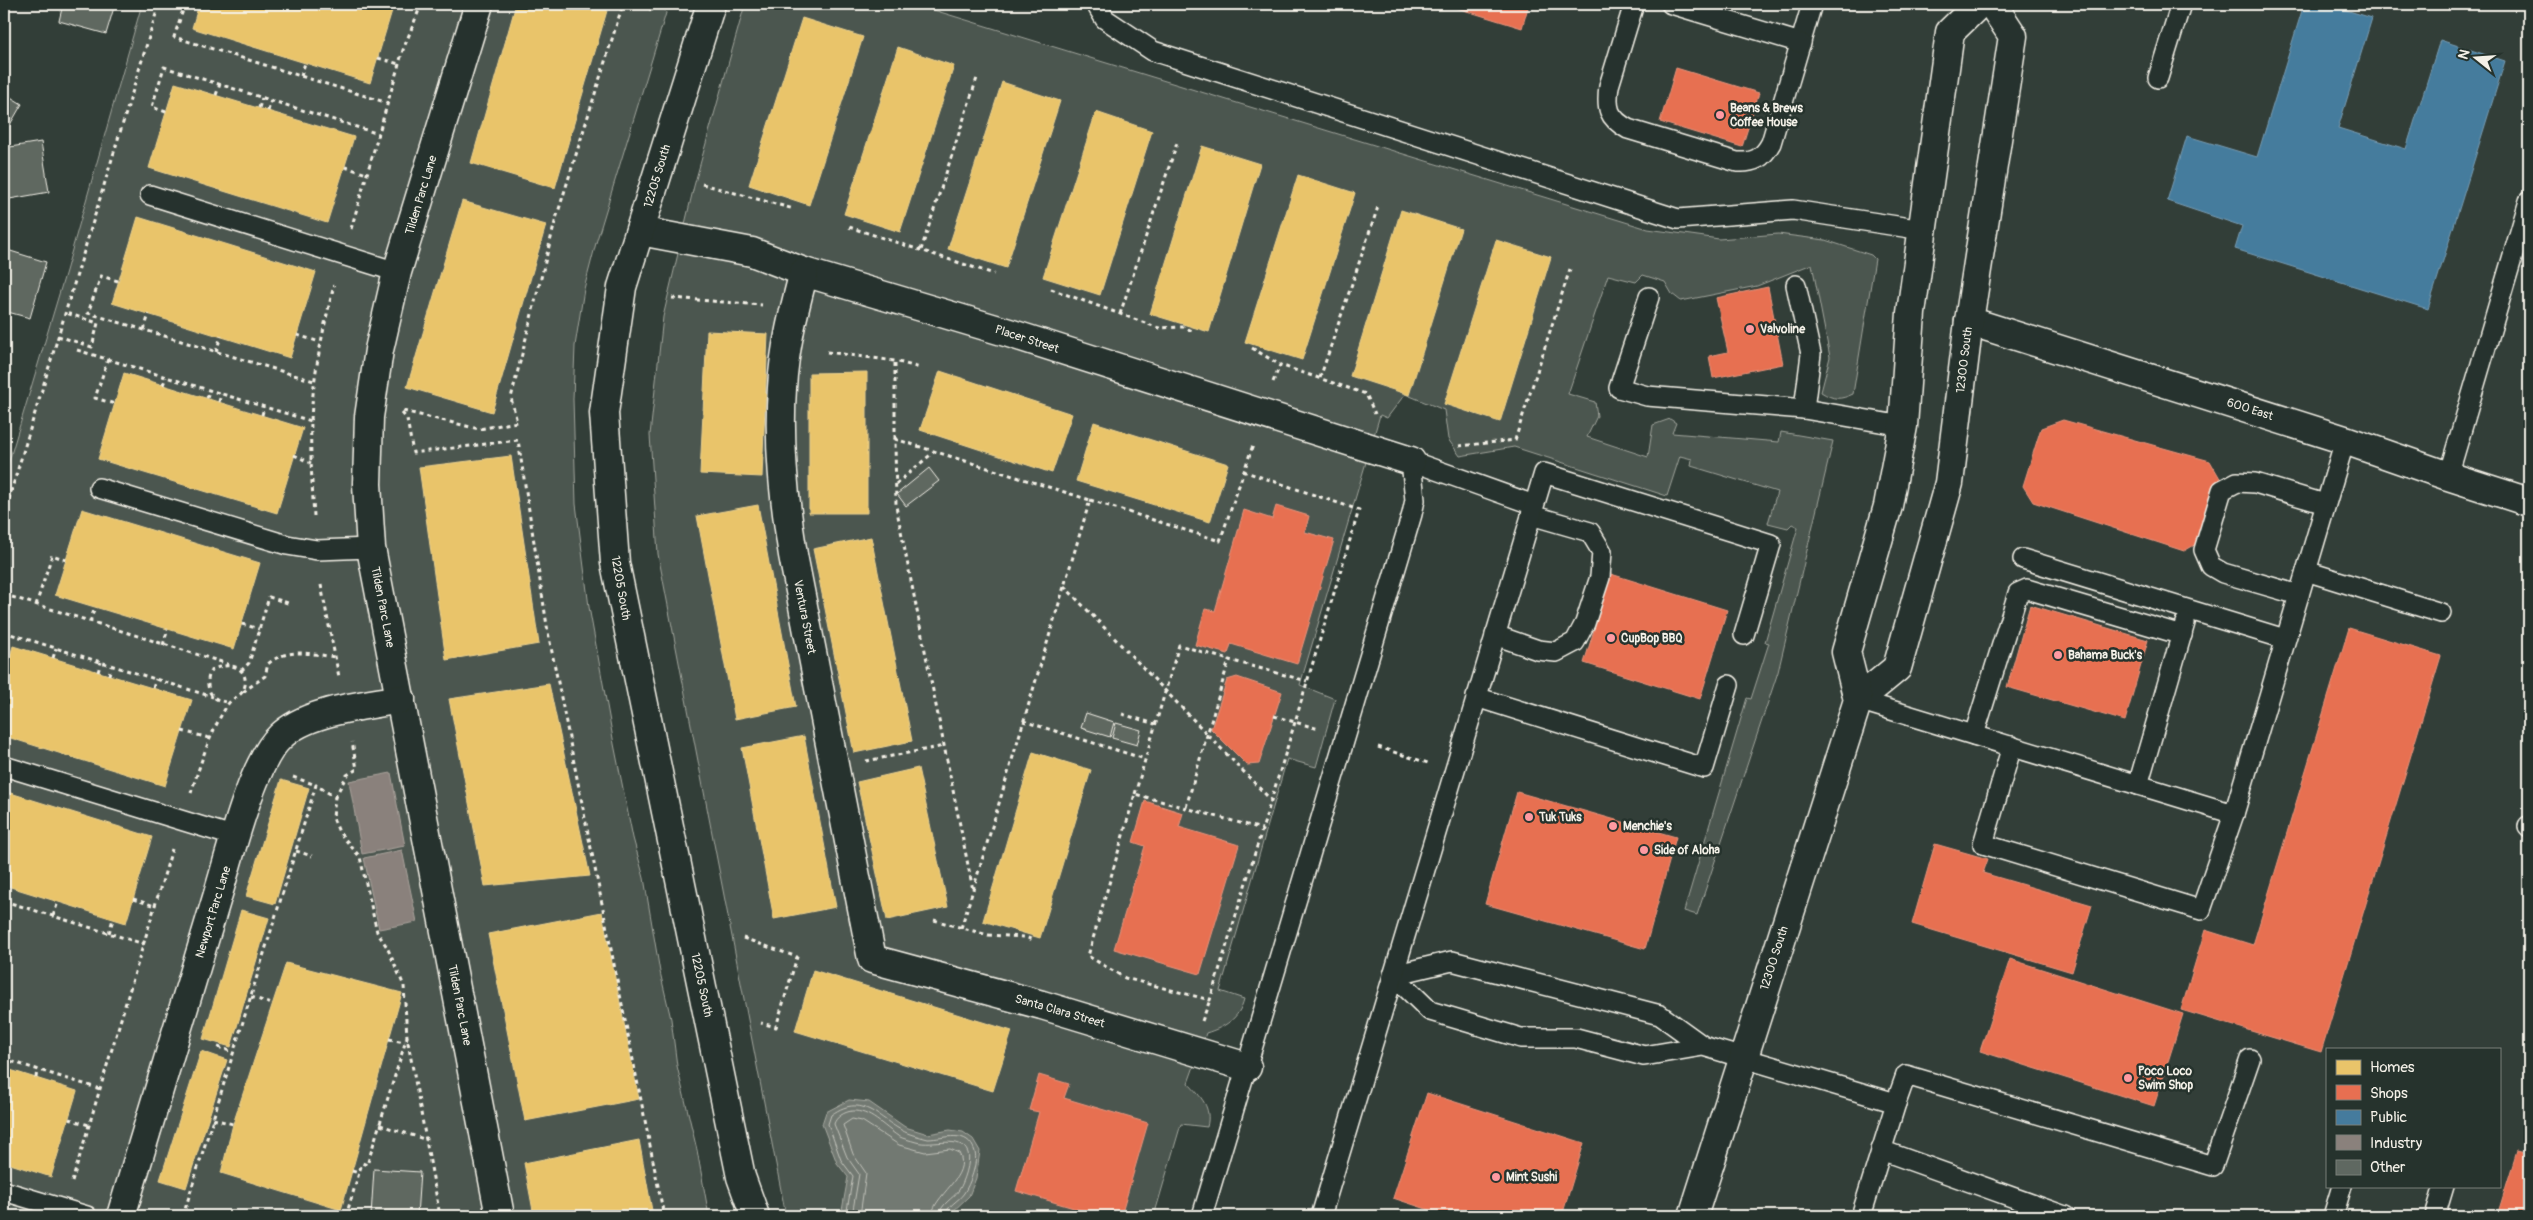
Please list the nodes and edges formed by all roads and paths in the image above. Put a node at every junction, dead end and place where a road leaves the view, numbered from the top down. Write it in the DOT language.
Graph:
graph roads {
  1 [pos="160,4"];
  2 [pos="185,4"];
  3 [pos="479,4"];
  4 [pos="623,4"];
  5 [pos="634,4"];
  6 [pos="711,4"];
  7 [pos="1096,4"];
  8 [pos="1634,4"];
  9 [pos="1671,4"];
  10 [pos="1812,4"];
  11 [pos="1979,4"];
  12 [pos="1992,4"];
  13 [pos="2181,4"];
  14 [pos="418,10"];
  15 [pos="653,10"];
  16 [pos="1801,43"];
  17 [pos="378,58"];
  18 [pos="305,63"];
  19 [pos="399,64"];
  20 [pos="301,76"];
  21 [pos="976,78"];
  22 [pos="2158,78"];
  23 [pos="220,84"];
  24 [pos="216,95"];
  25 [pos="262,98"];
  26 [pos="271,100"];
  27 [pos="388,103"];
  28 [pos="259,108"];
  29 [pos="268,111"];
  30 [pos="166,112"];
  31 [pos="379,134"];
  32 [pos="1177,143"];
  33 [pos="344,167"];
  34 [pos="367,174"];
  35 [pos="702,184"];
  36 [pos="150,195"];
  37 [pos="2529,201"];
  38 [pos="1378,207"];
  39 [pos="794,209"];
  40 [pos="849,227"];
  41 [pos="351,229"];
  42 [pos="640,230"];
  43 [pos="1923,230"];
  44 [pos="921,250"];
  45 [pos="1570,269"];
  46 [pos="397,272"];
  47 [pos="804,272"];
  48 [pos="994,274"];
  49 [pos="118,281"];
  50 [pos="334,285"];
  51 [pos="1796,285"];
  52 [pos="1051,289"];
  53 [pos="1649,297"];
  54 [pos="672,298"];
  55 [pos="763,305"];
  56 [pos="66,313"];
  57 [pos="149,314"];
  58 [pos="1120,314"];
  59 [pos="1969,321"];
  60 [pos="144,330"];
  61 [pos="1195,332"];
  62 [pos="297,334"];
  63 [pos="58,336"];
  64 [pos="221,336"];
  65 [pos="320,342"];
  66 [pos="1252,348"];
  67 [pos="77,350"];
  68 [pos="216,352"];
  69 [pos="827,352"];
  70 [pos="108,360"];
  71 [pos="895,361"];
  72 [pos="1280,364"];
  73 [pos="920,368"];
  74 [pos="166,377"];
  75 [pos="1320,378"];
  76 [pos="314,381"];
  77 [pos="163,385"];
  78 [pos="1272,387"];
  79 [pos="210,390"];
  80 [pos="221,394"];
  81 [pos="207,398"];
  82 [pos="219,402"];
  83 [pos="115,404"];
  84 [pos="264,407"];
  85 [pos="1804,410"];
  86 [pos="262,415"];
  87 [pos="311,421"];
  88 [pos="1378,422"];
  89 [pos="1903,426"];
  90 [pos="895,439"];
  91 [pos="2345,440"];
  92 [pos="1253,444"];
  93 [pos="1459,446"];
  94 [pos="935,451"];
  95 [pos="294,456"];
  96 [pos="311,462"];
  97 [pos="1411,462"];
  98 [pos="1244,471"];
  99 [pos="2448,476"];
  100 [pos="895,485"];
  101 [pos="99,488"];
  102 [pos="1090,500"];
  103 [pos="2529,502"];
  104 [pos="2325,504"];
  105 [pos="1532,510"];
  106 [pos="4,515"];
  107 [pos="314,516"];
  108 [pos="371,548"];
  109 [pos="2023,559"];
  110 [pos="66,560"];
  111 [pos="2306,571"];
  112 [pos="321,585"];
  113 [pos="1064,586"];
  114 [pos="2299,595"];
  115 [pos="12,597"];
  116 [pos="291,604"];
  117 [pos="36,605"];
  118 [pos="95,607"];
  119 [pos="2189,609"];
  120 [pos="2441,613"];
  121 [pos="90,622"];
  122 [pos="242,624"];
  123 [pos="168,629"];
  124 [pos="260,630"];
  125 [pos="4,632"];
  126 [pos="1495,635"];
  127 [pos="1744,635"];
  128 [pos="2182,635"];
  129 [pos="2286,639"];
  130 [pos="163,645"];
  131 [pos="56,648"];
  132 [pos="335,657"];
  133 [pos="53,658"];
  134 [pos="1230,660"];
  135 [pos="101,662"];
  136 [pos="228,664"];
  137 [pos="111,666"];
  138 [pos="241,671"];
  139 [pos="98,672"];
  140 [pos="109,675"];
  141 [pos="156,679"];
  142 [pos="1307,681"];
  143 [pos="340,685"];
  144 [pos="1729,685"];
  145 [pos="153,688"];
  146 [pos="1166,691"];
  147 [pos="243,692"];
  148 [pos="214,698"];
  149 [pos="1476,698"];
  150 [pos="401,699"];
  151 [pos="1858,700"];
  152 [pos="229,702"];
  153 [pos="1122,714"];
  154 [pos="1274,716"];
  155 [pos="1023,721"];
  156 [pos="1295,722"];
  157 [pos="1155,724"];
  158 [pos="1321,730"];
  159 [pos="182,731"];
  160 [pos="1207,734"];
  161 [pos="1974,735"];
  162 [pos="209,738"];
  163 [pos="352,741"];
  164 [pos="944,746"];
  165 [pos="2012,746"];
  166 [pos="1378,747"];
  167 [pos="1145,758"];
  168 [pos="860,762"];
  169 [pos="1428,763"];
  170 [pos="4,766"];
  171 [pos="291,776"];
  172 [pos="316,785"];
  173 [pos="2138,785"];
  174 [pos="1135,794"];
  175 [pos="190,795"];
  176 [pos="335,797"];
  177 [pos="1271,800"];
  178 [pos="1186,807"];
  179 [pos="2234,814"];
  180 [pos="1262,829"];
  181 [pos="236,837"];
  182 [pos="172,849"];
  183 [pos="296,851"];
  184 [pos="312,856"];
  185 [pos="973,890"];
  186 [pos="133,899"];
  187 [pos="4,901"];
  188 [pos="58,902"];
  189 [pos="155,906"];
  190 [pos="53,916"];
  191 [pos="113,919"];
  192 [pos="934,920"];
  193 [pos="961,928"];
  194 [pos="109,933"];
  195 [pos="743,938"];
  196 [pos="1033,940"];
  197 [pos="144,944"];
  198 [pos="872,959"];
  199 [pos="1393,976"];
  200 [pos="251,997"];
  201 [pos="1210,1000"];
  202 [pos="272,1004"];
  203 [pos="761,1023"];
  204 [pos="1200,1029"];
  205 [pos="407,1037"];
  206 [pos="389,1039"];
  207 [pos="406,1042"];
  208 [pos="1703,1046"];
  209 [pos="218,1047"];
  210 [pos="234,1052"];
  211 [pos="1742,1056"];
  212 [pos="4,1059"];
  213 [pos="2250,1059"];
  214 [pos="1247,1067"];
  215 [pos="37,1069"];
  216 [pos="36,1078"];
  217 [pos="100,1089"];
  218 [pos="1896,1103"];
  219 [pos="69,1119"];
  220 [pos="213,1119"];
  221 [pos="233,1124"];
  222 [pos="89,1125"];
  223 [pos="380,1125"];
  224 [pos="427,1140"];
  225 [pos="1881,1150"];
  226 [pos="352,1171"];
  227 [pos="359,1173"];
  228 [pos="742,1176"];
  229 [pos="71,1185"];
  230 [pos="2341,1188"];
  231 [pos="2443,1188"];
  232 [pos="4,1191"];
  233 [pos="1209,1214"];
  234 [pos="87,1216"];
  235 [pos="121,1216"];
  236 [pos="183,1216"];
  237 [pos="346,1216"];
  238 [pos="440,1216"];
  239 [pos="500,1216"];
  240 [pos="664,1216"];
  241 [pos="741,1216"];
  242 [pos="755,1216"];
  243 [pos="1321,1216"];
  244 [pos="1692,1216"];
  245 [pos="1861,1216"];
  246 [pos="2065,1216"];
  247 [pos="2333,1216"];
  248 [pos="2435,1216"];
  1 -- 56 [label="path"];
  2 -- 20 [label="path"];
  3 -- 46 [label="street, Tilden Parc Lane"];
  4 -- 240 [label="path"];
  5 -- 15 [label="path"];
  6 -- 42 [label="street, 12205 South"];
  7 -- 43 [label="lane"];
  8 -- 16 [label="lane"];
  9 -- 16 [label="lane"];
  10 -- 16 [label="lane"];
  11 -- 43 [label="street"];
  12 -- 59 [label="street, 12300 South"];
  13 -- 22 [label="lane"];
  14 -- 19 [label="path"];
  17 -- 19 [label="path"];
  18 -- 20 [label="path"];
  19 -- 27 [label="path"];
  20 -- 27 [label="path"];
  21 -- 44 [label="path"];
  23 -- 24 [label="path"];
  23 -- 25 [label="path"];
  23 -- 30 [label="path"];
  25 -- 26 [label="path"];
  25 -- 28 [label="path"];
  26 -- 29 [label="path"];
  26 -- 31 [label="path"];
  27 -- 31 [label="path"];
  31 -- 34 [label="path"];
  32 -- 58 [label="path"];
  33 -- 34 [label="path"];
  34 -- 41 [label="path"];
  35 -- 39 [label="path"];
  36 -- 46 [label="lane"];
  37 -- 99 [label="lane"];
  38 -- 75 [label="path"];
  40 -- 44 [label="path"];
  42 -- 47 [label="street, Placer Street"];
  42 -- 228 [label="street, 12205 South"];
  43 -- 89 [label="street"];
  44 -- 48 [label="path"];
  45 -- 93 [label="path"];
  46 -- 108 [label="street, Tilden Parc Lane"];
  47 -- 97 [label="street, Placer Street"];
  47 -- 198 [label="street, Ventura Street"];
  49 -- 60 [label="path"];
  50 -- 65 [label="path"];
  51 -- 85 [label="lane"];
  52 -- 58 [label="path"];
  53 -- 85 [label="lane"];
  54 -- 55 [label="path"];
  56 -- 63 [label="path"];
  56 -- 63 [label="path"];
  57 -- 60 [label="path"];
  58 -- 61 [label="path"];
  59 -- 91 [label="street, 600 East"];
  59 -- 151 [label="street, 12300 South"];
  60 -- 68 [label="path"];
  62 -- 65 [label="path"];
  63 -- 106 [label="path"];
  64 -- 68 [label="path"];
  65 -- 76 [label="path"];
  66 -- 72 [label="path"];
  67 -- 70 [label="path"];
  68 -- 76 [label="path"];
  69 -- 71 [label="path"];
  70 -- 74 [label="path"];
  70 -- 83 [label="path"];
  71 -- 73 [label="path"];
  71 -- 90 [label="path"];
  72 -- 75 [label="path"];
  72 -- 78 [label="path"];
  74 -- 77 [label="path"];
  74 -- 79 [label="path"];
  75 -- 88 [label="path"];
  76 -- 87 [label="path"];
  79 -- 80 [label="path"];
  79 -- 81 [label="path"];
  80 -- 82 [label="path"];
  80 -- 84 [label="path"];
  84 -- 86 [label="path"];
  84 -- 87 [label="path"];
  85 -- 89 [label="lane"];
  87 -- 96 [label="path"];
  89 -- 151 [label="street"];
  90 -- 94 [label="path"];
  90 -- 100 [label="path"];
  91 -- 99 [label="street, 600 East"];
  91 -- 104 [label="lane"];
  92 -- 98 [label="path"];
  94 -- 100 [label="path"];
  94 -- 102 [label="path"];
  95 -- 96 [label="path"];
  96 -- 107 [label="path"];
  97 -- 105 [label="lane"];
  97 -- 214 [label="lane"];
  98 -- 102 [label="path"];
  98 -- 142 [label="path"];
  99 -- 103 [label="street, 600 East"];
  100 -- 164 [label="path"];
  101 -- 108 [label="lane"];
  102 -- 113 [label="path"];
  104 -- 111 [label="lane"];
  104 -- 114 [label="lane"];
  105 -- 126 [label="lane"];
  105 -- 126 [label="lane"];
  105 -- 127 [label="lane"];
  108 -- 150 [label="street, Tilden Parc Lane"];
  109 -- 119 [label="lane"];
  110 -- 117 [label="path"];
  111 -- 114 [label="lane"];
  111 -- 120 [label="lane"];
  112 -- 132 [label="path"];
  113 -- 146 [label="path"];
  113 -- 155 [label="path"];
  114 -- 129 [label="lane"];
  115 -- 117 [label="path"];
  116 -- 124 [label="path"];
  117 -- 121 [label="path"];
  118 -- 121 [label="path"];
  119 -- 128 [label="lane"];
  119 -- 129 [label="lane"];
  121 -- 130 [label="path"];
  122 -- 124 [label="path"];
  123 -- 130 [label="path"];
  124 -- 138 [label="path"];
  125 -- 131 [label="path"];
  126 -- 149 [label="lane"];
  128 -- 161 [label="lane"];
  128 -- 173 [label="lane"];
  129 -- 179 [label="lane"];
  130 -- 136 [label="path"];
  131 -- 133 [label="path"];
  131 -- 135 [label="path"];
  132 -- 143 [label="path"];
  132 -- 147 [label="path"];
  134 -- 142 [label="path"];
  134 -- 146 [label="path"];
  134 -- 160 [label="path"];
  135 -- 137 [label="path"];
  135 -- 139 [label="path"];
  136 -- 138 [label="path"];
  136 -- 148 [label="path"];
  137 -- 140 [label="path"];
  137 -- 141 [label="path"];
  138 -- 147 [label="path"];
  141 -- 145 [label="path"];
  141 -- 148 [label="path"];
  142 -- 156 [label="path"];
  144 -- 149 [label="lane"];
  146 -- 157 [label="path"];
  146 -- 160 [label="path"];
  147 -- 152 [label="path"];
  148 -- 152 [label="path"];
  149 -- 199 [label="lane"];
  150 -- 181 [label="street, Newport Parc Lane"];
  150 -- 239 [label="street, Tilden Parc Lane"];
  151 -- 161 [label="lane"];
  151 -- 211 [label="street, 12300 South"];
  152 -- 162 [label="path"];
  153 -- 157 [label="path"];
  154 -- 156 [label="path"];
  155 -- 167 [label="path"];
  155 -- 185 [label="path"];
  156 -- 158 [label="path"];
  156 -- 177 [label="path"];
  157 -- 167 [label="path"];
  159 -- 162 [label="path"];
  160 -- 177 [label="path"];
  160 -- 178 [label="path"];
  161 -- 165 [label="lane"];
  162 -- 175 [label="path"];
  163 -- 176 [label="path"];
  164 -- 168 [label="path"];
  164 -- 185 [label="path"];
  165 -- 173 [label="lane"];
  165 -- 179 [label="lane"];
  166 -- 169 [label="path"];
  167 -- 174 [label="path"];
  170 -- 181 [label="lane"];
  171 -- 172 [label="path"];
  172 -- 176 [label="path"];
  172 -- 183 [label="path"];
  173 -- 179 [label="lane"];
  174 -- 178 [label="path"];
  174 -- 201 [label="path"];
  176 -- 205 [label="path"];
  177 -- 180 [label="path"];
  178 -- 180 [label="path"];
  180 -- 201 [label="path"];
  181 -- 235 [label="street, Newport Parc Lane"];
  182 -- 189 [label="path"];
  183 -- 184 [label="path"];
  183 -- 200 [label="path"];
  185 -- 193 [label="path"];
  186 -- 189 [label="path"];
  187 -- 190 [label="path"];
  188 -- 190 [label="path"];
  189 -- 197 [label="path"];
  190 -- 194 [label="path"];
  191 -- 194 [label="path"];
  192 -- 193 [label="path"];
  193 -- 196 [label="path"];
  194 -- 197 [label="path"];
  195 -- 203 [label="path"];
  197 -- 217 [label="path"];
  198 -- 214 [label="street, Santa Clara Street"];
  199 -- 208 [label="lane"];
  199 -- 208 [label="lane"];
  199 -- 243 [label="lane"];
  200 -- 202 [label="path"];
  200 -- 210 [label="path"];
  201 -- 204 [label="path"];
  205 -- 207 [label="path"];
  205 -- 224 [label="path"];
  206 -- 207 [label="path"];
  207 -- 223 [label="path"];
  208 -- 211 [label="lane"];
  209 -- 210 [label="path"];
  210 -- 220 [label="path"];
  211 -- 218 [label="lane"];
  211 -- 244 [label="street, 12300 South"];
  212 -- 215 [label="path"];
  213 -- 218 [label="lane"];
  214 -- 233 [label="lane"];
  215 -- 216 [label="path"];
  215 -- 217 [label="path"];
  217 -- 222 [label="path"];
  218 -- 225 [label="lane"];
  219 -- 222 [label="path"];
  220 -- 221 [label="path"];
  220 -- 236 [label="path"];
  222 -- 229 [label="path"];
  223 -- 224 [label="path"];
  223 -- 227 [label="path"];
  224 -- 238 [label="path"];
  225 -- 245 [label="lane"];
  225 -- 246 [label="lane"];
  226 -- 227 [label="path"];
  227 -- 237 [label="path"];
  228 -- 241 [label="street, 12205 South"];
  228 -- 242 [label="street, 12205 South"];
  230 -- 247 [label="lane"];
  231 -- 248 [label="lane"];
  232 -- 234 [label="lane"];
}
